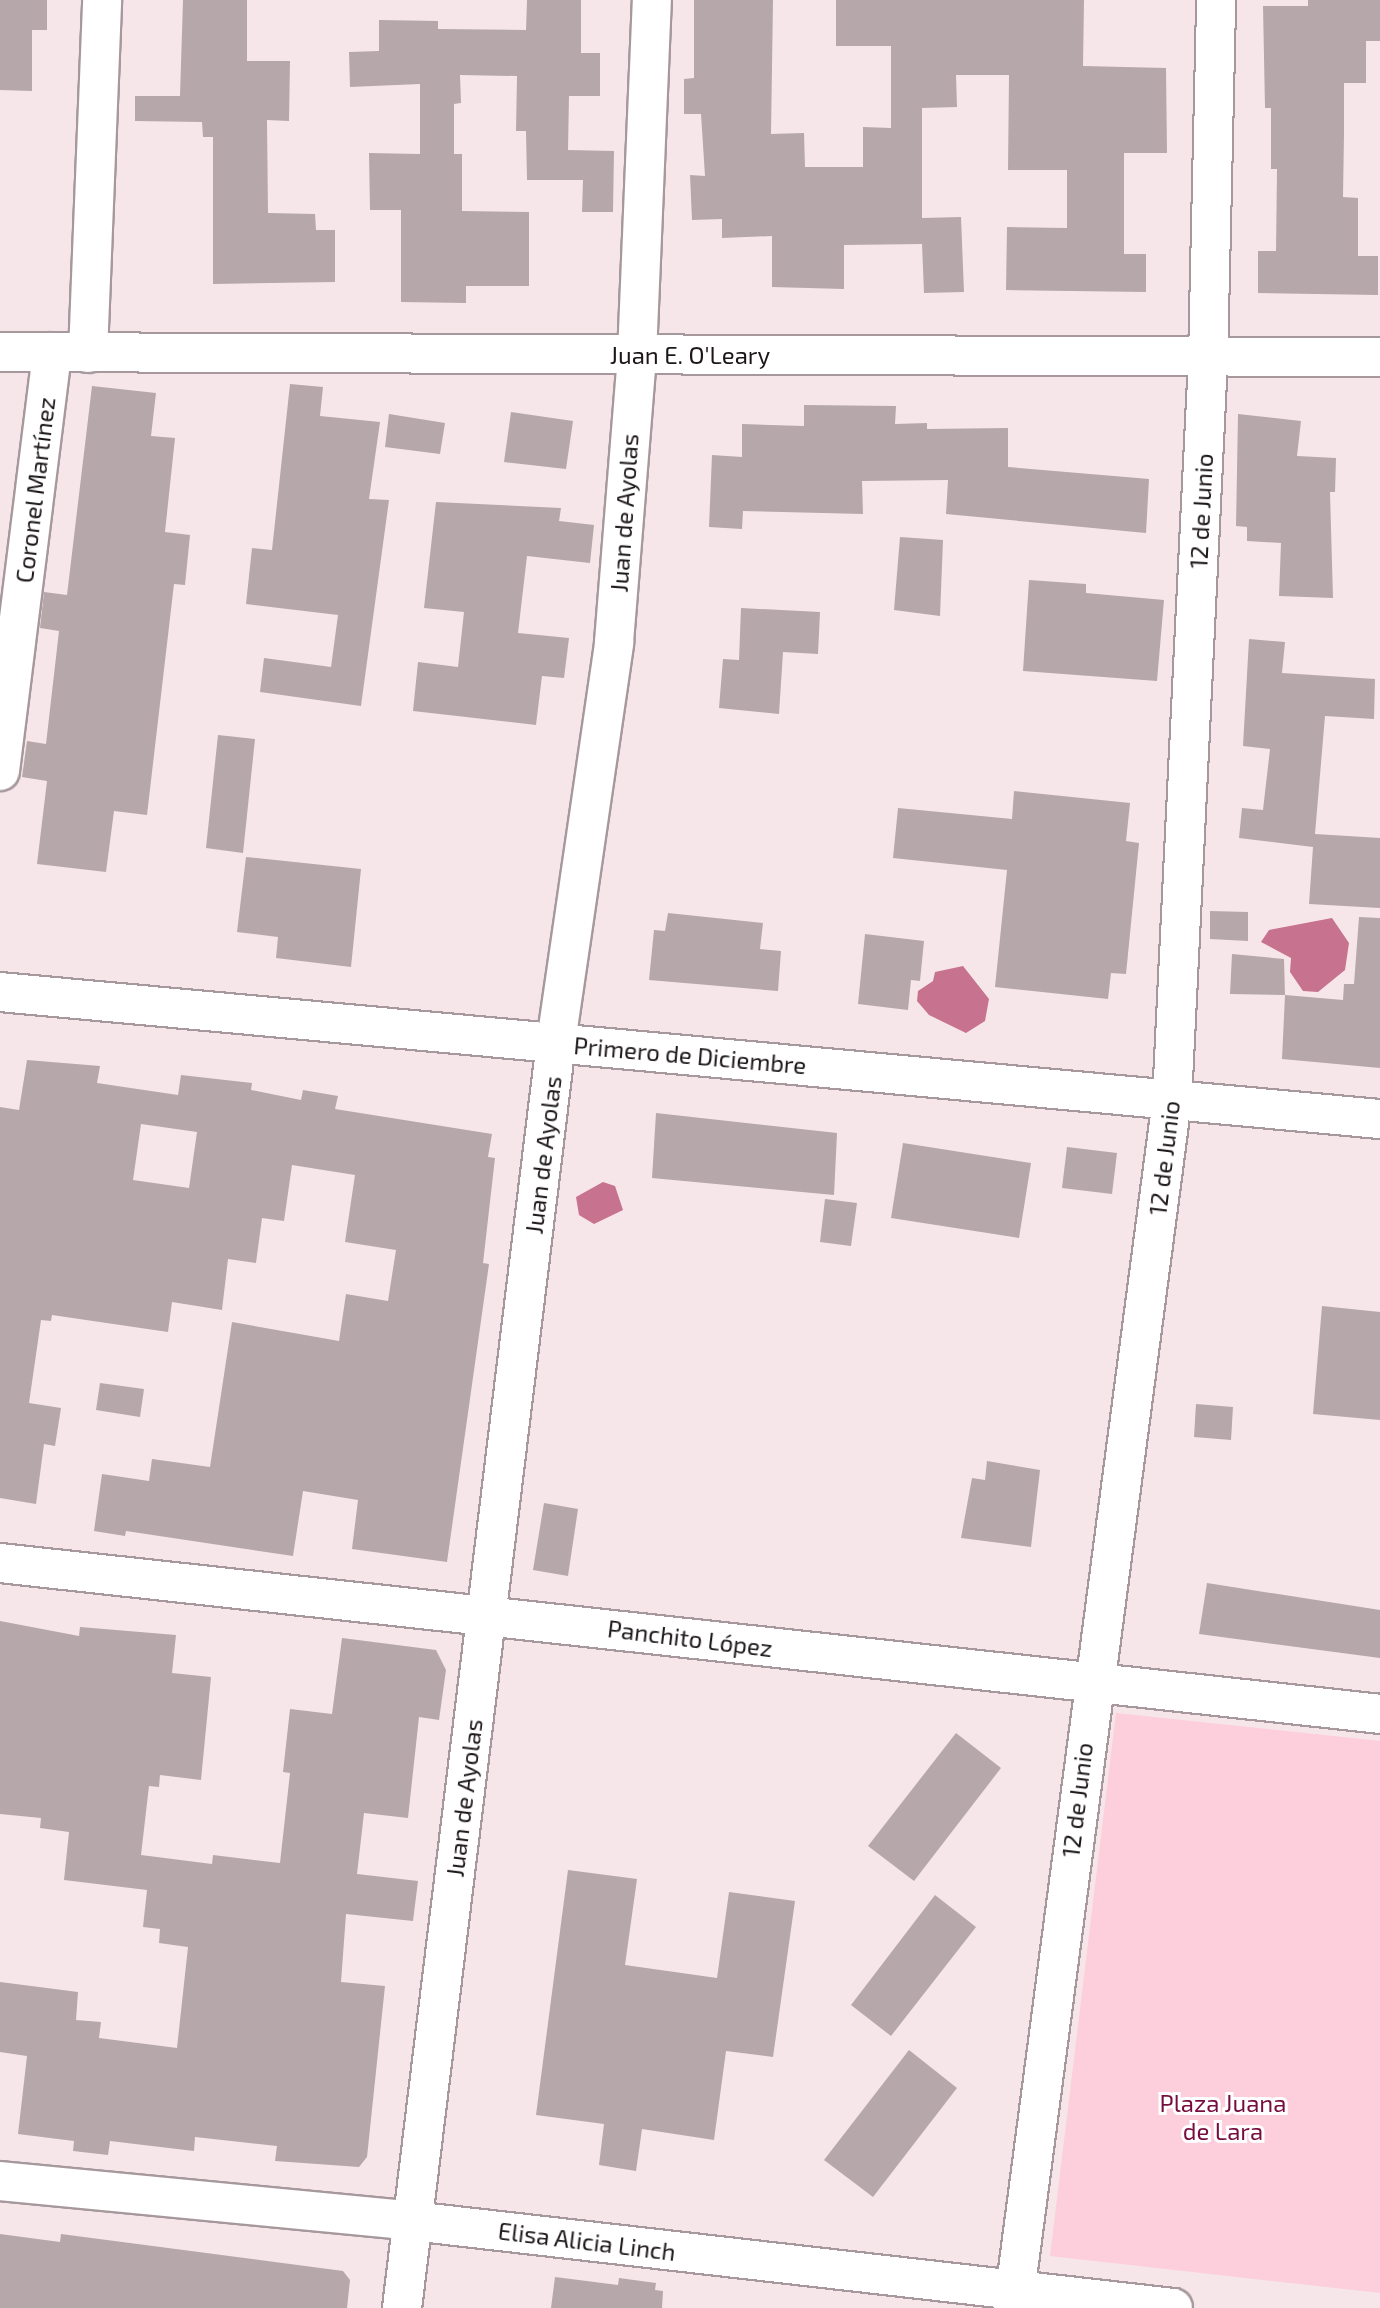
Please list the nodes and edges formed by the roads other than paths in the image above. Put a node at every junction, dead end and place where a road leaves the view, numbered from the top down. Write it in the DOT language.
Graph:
graph roads {
  1 [pos="102,0"];
  2 [pos="652,0"];
  3 [pos="1216,0"];
  4 [pos="0,352"];
  5 [pos="70,352"];
  6 [pos="637,355"];
  7 [pos="1380,357"];
  8 [pos="1208,359"];
  9 [pos="0,771"];
  10 [pos="0,992"];
  11 [pos="556,1042"];
  12 [pos="1172,1101"];
  13 [pos="1380,1119"];
  14 [pos="0,1563"];
  15 [pos="487,1614"];
  16 [pos="1092,1683"];
  17 [pos="1380,1714"];
  18 [pos="0,2181"];
  19 [pos="412,2221"];
  20 [pos="1014,2300"];
  21 [pos="402,2308"];
  22 [pos="1173,2308"];
  1 -- 5 [label="street, Coronel Martínez"];
  2 -- 6 [label="street, Juan de Ayolas"];
  3 -- 8 [label="street, 12 de Junio"];
  4 -- 5 [label="street, Juan E. O'Leary"];
  5 -- 6 [label="street, Juan E. O'Leary"];
  5 -- 9 [label="street, Coronel Martínez"];
  6 -- 8 [label="street, Juan E. O'Leary"];
  6 -- 11 [label="street, Juan de Ayolas"];
  7 -- 8 [label="street, Juan E. O'Leary"];
  8 -- 12 [label="street, 12 de Junio"];
  10 -- 11 [label="street, Primero de Diciembre"];
  11 -- 12 [label="street, Primero de Diciembre"];
  11 -- 15 [label="street, Juan de Ayolas"];
  12 -- 13 [label="street, Primero de Diciembre"];
  12 -- 16 [label="street, 12 de Junio"];
  14 -- 15 [label="street, Panchito López"];
  15 -- 16 [label="street, Panchito López"];
  15 -- 19 [label="street, Juan de Ayolas"];
  16 -- 17 [label="street, Panchito López"];
  16 -- 20 [label="street, 12 de Junio"];
  18 -- 19 [label="street, Elisa Alicia Linch"];
  19 -- 20 [label="street, Elisa Alicia Linch"];
  19 -- 21 [label="street, Juan de Ayolas"];
  20 -- 22 [label="street, Elisa Alicia Linch"];
}
